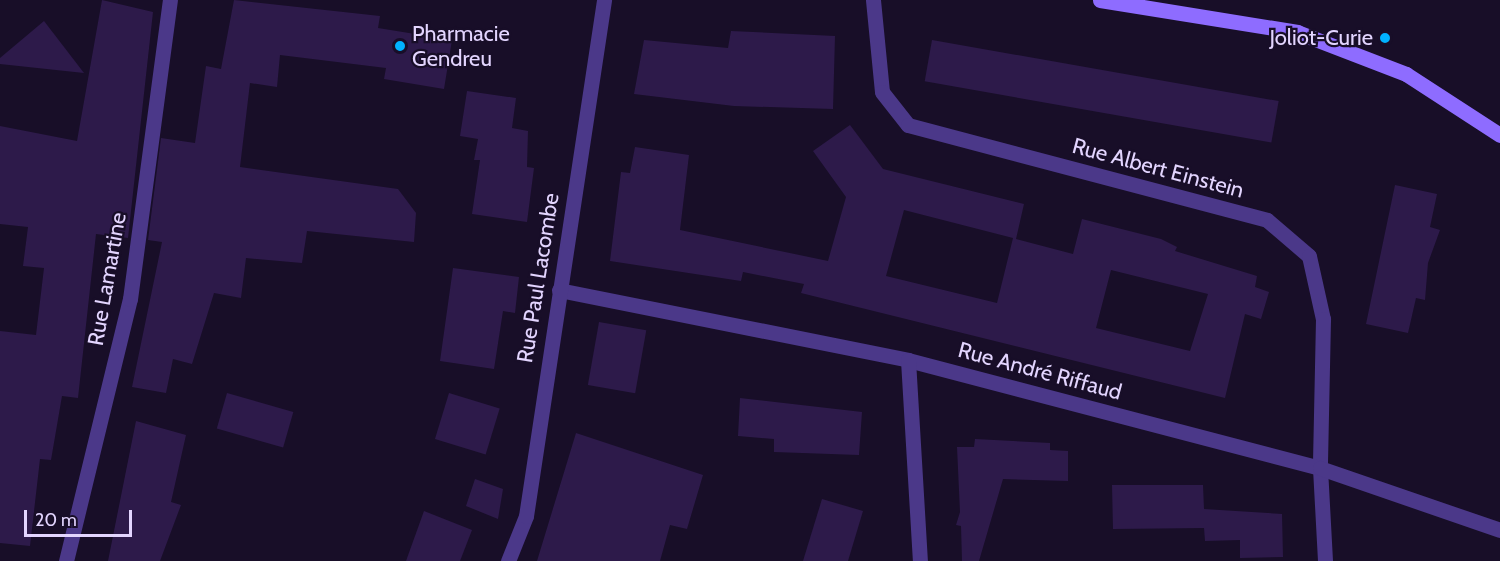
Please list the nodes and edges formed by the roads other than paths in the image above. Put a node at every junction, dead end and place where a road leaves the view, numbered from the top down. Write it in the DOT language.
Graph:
graph roads {
  1 [pos="170,0"];
  2 [pos="604,0"];
  3 [pos="873,0"];
  4 [pos="1100,0"];
  5 [pos="1500,135"];
  6 [pos="558,290"];
  7 [pos="908,360"];
  8 [pos="1320,468"];
  9 [pos="1500,530"];
  10 [pos="66,561"];
  11 [pos="508,561"];
  12 [pos="920,561"];
  13 [pos="1325,561"];
  1 -- 10 [label="street, Rue Lamartine"];
  2 -- 6 [label="street, Rue Paul Lacombe"];
  3 -- 8 [label="street, Rue Albert Einstein"];
  4 -- 5 [label="street"];
  6 -- 7 [label="street, Rue André Riffaud"];
  6 -- 11 [label="street, Rue Paul Lacombe"];
  7 -- 8 [label="street, Rue André Riffaud"];
  7 -- 12 [label="street"];
  8 -- 9 [label="street, Rue André Riffaud"];
  8 -- 13 [label="street, Rue Albert Einstein"];
}
